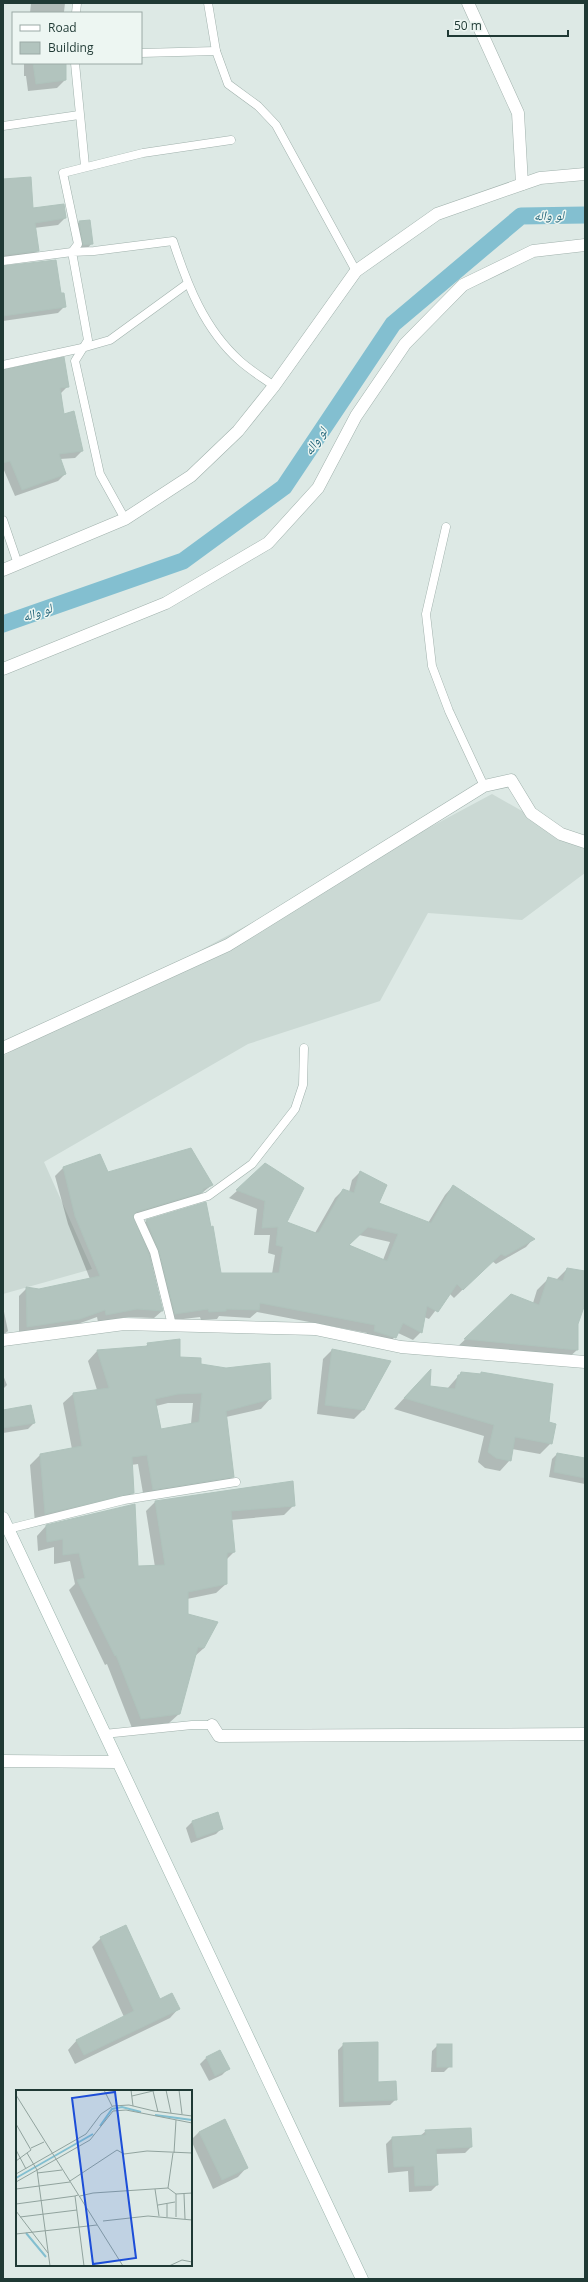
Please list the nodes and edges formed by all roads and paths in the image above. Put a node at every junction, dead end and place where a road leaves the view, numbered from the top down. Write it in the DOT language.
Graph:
graph roads {
  1 [pos="208,3"];
  2 [pos="468,3"];
  3 [pos="216,51"];
  4 [pos="142,53"];
  5 [pos="74,64"];
  6 [pos="79,115"];
  7 [pos="3,126"];
  8 [pos="231,140"];
  9 [pos="84,166"];
  10 [pos="585,174"];
  11 [pos="522,184"];
  12 [pos="585,245"];
  13 [pos="72,252"];
  14 [pos="3,261"];
  15 [pos="356,271"];
  16 [pos="187,284"];
  17 [pos="82,348"];
  18 [pos="3,365"];
  19 [pos="274,386"];
  20 [pos="125,519"];
  21 [pos="3,520"];
  22 [pos="446,527"];
  23 [pos="18,564"];
  24 [pos="3,570"];
  25 [pos="3,669"];
  26 [pos="484,786"];
  27 [pos="585,842"];
  28 [pos="3,1048"];
  29 [pos="304,1048"];
  30 [pos="172,1325"];
  31 [pos="3,1340"];
  32 [pos="585,1362"];
  33 [pos="236,1482"];
  34 [pos="5,1524"];
  35 [pos="212,1725"];
  36 [pos="104,1734"];
  37 [pos="585,1734"];
  38 [pos="3,1761"];
  39 [pos="117,1762"];
  40 [pos="362,2279"];
  1 -- 3 [label="lane"];
  2 -- 11 [label="street"];
  3 -- 4 [label="lane"];
  3 -- 15 [label="lane"];
  5 -- 6 [label="lane"];
  6 -- 7 [label="lane"];
  6 -- 9 [label="lane"];
  8 -- 9 [label="lane"];
  9 -- 13 [label="lane"];
  10 -- 11 [label="street"];
  11 -- 15 [label="street"];
  12 -- 25 [label="street"];
  13 -- 14 [label="lane"];
  13 -- 16 [label="lane"];
  13 -- 17 [label="lane"];
  15 -- 19 [label="street"];
  16 -- 17 [label="lane"];
  16 -- 19 [label="lane"];
  17 -- 18 [label="lane"];
  17 -- 20 [label="lane"];
  19 -- 20 [label="street"];
  20 -- 23 [label="street"];
  21 -- 23 [label="lane"];
  22 -- 26 [label="lane"];
  23 -- 24 [label="street"];
  26 -- 27 [label="street"];
  26 -- 28 [label="street"];
  29 -- 30 [label="lane"];
  30 -- 31 [label="street"];
  30 -- 32 [label="street"];
  33 -- 34 [label="lane"];
  34 -- 36 [label="street"];
  35 -- 36 [label="lane"];
  35 -- 37 [label="street"];
  36 -- 39 [label="street"];
  38 -- 39 [label="street"];
  39 -- 40 [label="street"];
}
